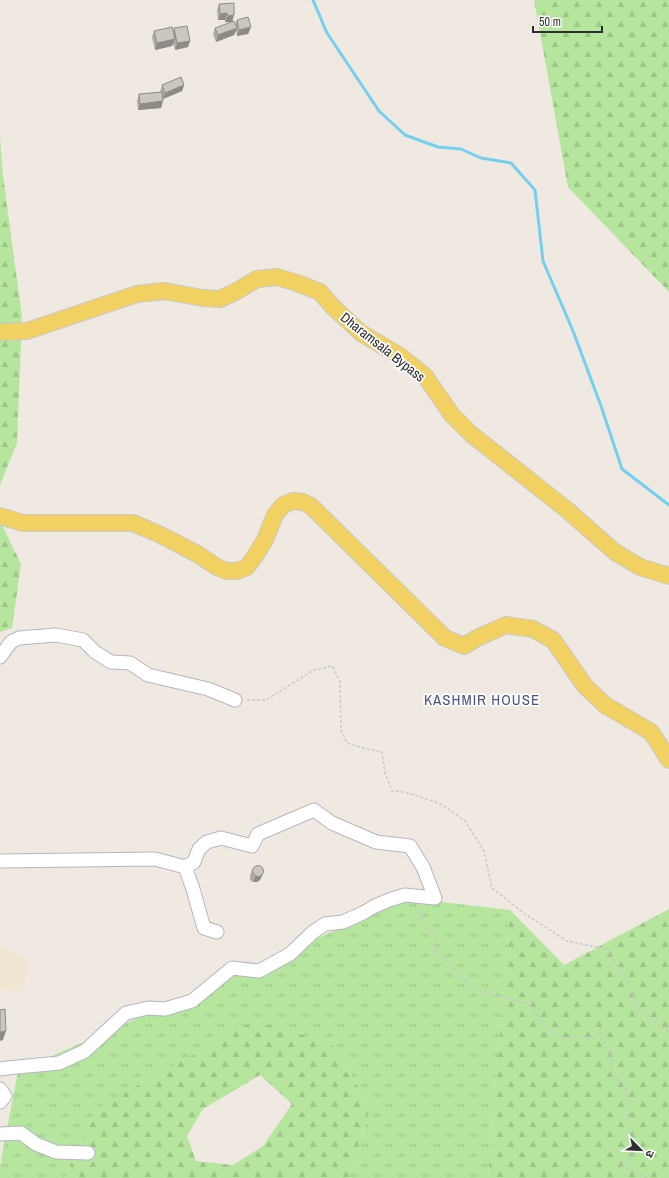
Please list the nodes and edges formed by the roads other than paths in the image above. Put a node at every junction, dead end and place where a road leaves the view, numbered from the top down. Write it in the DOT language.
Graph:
graph roads {
  1 [pos="0,332"];
  2 [pos="0,516"];
  3 [pos="669,576"];
  4 [pos="0,657"];
  5 [pos="235,700"];
  6 [pos="669,760"];
  7 [pos="0,861"];
  8 [pos="185,867"];
  9 [pos="217,932"];
  10 [pos="0,1070"];
  11 [pos="0,1089"];
  12 [pos="0,1102"];
  13 [pos="0,1134"];
  14 [pos="88,1153"];
  1 -- 3 [label="main road, Dharamsala Bypass"];
  2 -- 6 [label="main road"];
  4 -- 5 [label="street"];
  7 -- 8 [label="street"];
  8 -- 9 [label="street"];
  8 -- 10 [label="street"];
  11 -- 12 [label="street"];
  13 -- 14 [label="street"];
}
